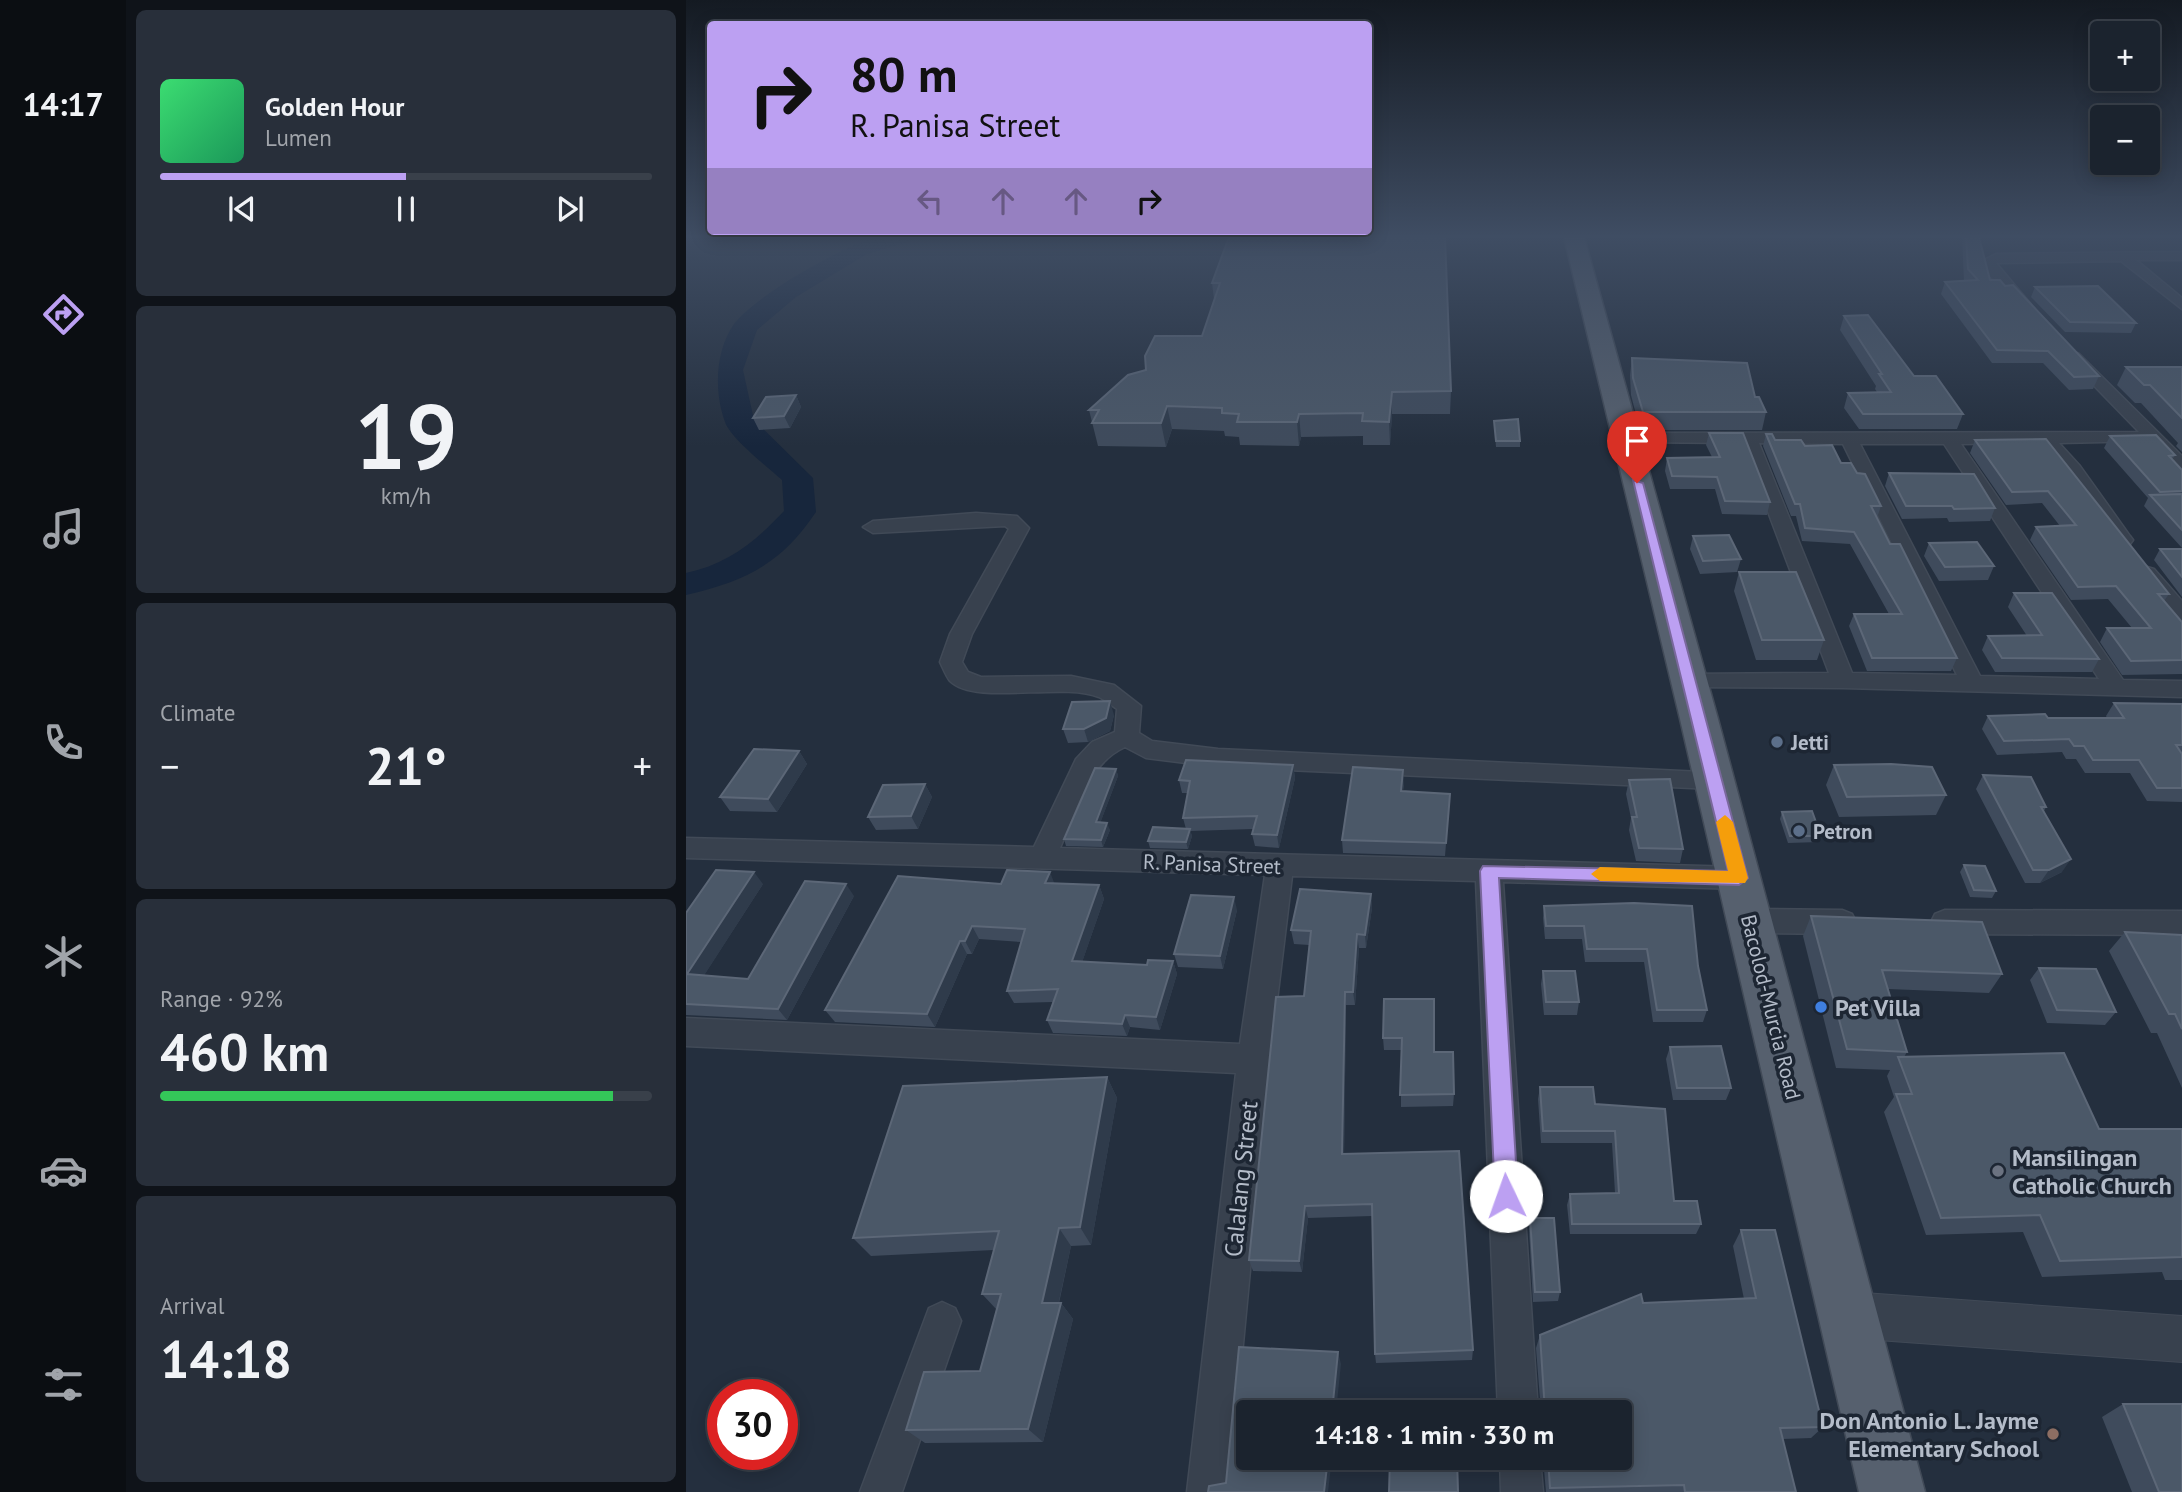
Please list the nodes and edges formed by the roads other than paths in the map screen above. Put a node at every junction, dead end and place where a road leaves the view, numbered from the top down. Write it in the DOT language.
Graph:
graph roads {
  1 [pos="1592,307"];
  2 [pos="2026,307"];
  3 [pos="2035,317"];
  4 [pos="2062,345"];
  5 [pos="2152,436"];
  6 [pos="1625,437"];
  7 [pos="1748,437"];
  8 [pos="1848,437"];
  9 [pos="2045,438"];
  10 [pos="1949,439"];
  11 [pos="2182,466"];
  12 [pos="873,527"];
  13 [pos="2182,615"];
  14 [pos="1843,680"];
  15 [pos="1689,682"];
  16 [pos="1973,684"];
  17 [pos="2117,688"];
  18 [pos="2182,689"];
  19 [pos="1127,737"];
  20 [pos="1714,780"];
  21 [pos="686,848"];
  22 [pos="1042,858"];
  23 [pos="1280,866"];
  24 [pos="1489,871"];
  25 [pos="1739,878"];
  26 [pos="1750,921"];
  27 [pos="1868,922"];
  28 [pos="1923,922"];
  29 [pos="2182,923"];
  30 [pos="686,1032"];
  31 [pos="1254,1059"];
  32 [pos="1850,1314"];
  33 [pos="942,1321"];
  34 [pos="2182,1339"];
  35 [pos="1517,1400"];
  36 [pos="1521,1470"];
  37 [pos="881,1492"];
  38 [pos="1208,1492"];
  39 [pos="1522,1492"];
  40 [pos="1892,1492"];
  1 -- 6 [label="main road, Bacolod-Murcia Road"];
  2 -- 3 [label="street"];
  4 -- 5 [label="street"];
  5 -- 9 [label="street"];
  5 -- 11 [label="street"];
  6 -- 7 [label="street"];
  6 -- 15 [label="main road, Bacolod-Murcia Road"];
  7 -- 8 [label="street"];
  7 -- 14 [label="street"];
  8 -- 10 [label="street"];
  8 -- 16 [label="street"];
  9 -- 10 [label="street"];
  9 -- 13 [label="street"];
  10 -- 17 [label="street"];
  12 -- 19 [label="street"];
  14 -- 15 [label="street"];
  14 -- 16 [label="street"];
  15 -- 20 [label="main road, Bacolod-Murcia Road"];
  16 -- 17 [label="street"];
  17 -- 18 [label="street"];
  19 -- 20 [label="street"];
  19 -- 22 [label="street"];
  20 -- 25 [label="main road, Bacolod-Murcia Road"];
  21 -- 22 [label="street, R. Panisa Street"];
  22 -- 23 [label="street, R. Panisa Street"];
  23 -- 24 [label="street, R. Panisa Street"];
  23 -- 31 [label="street, Calalang Street"];
  24 -- 25 [label="street, R. Panisa Street"];
  24 -- 35 [label="street"];
  25 -- 26 [label="main road, Bacolod-Murcia Road"];
  26 -- 27 [label="street"];
  26 -- 32 [label="main road, Bacolod-Murcia Road"];
  28 -- 29 [label="street"];
  30 -- 31 [label="street"];
  31 -- 38 [label="street, Calalang Street"];
  32 -- 34 [label="street"];
  32 -- 40 [label="main road, Bacolod-Murcia Road"];
  33 -- 37 [label="street"];
  36 -- 39 [label="street"];
}
